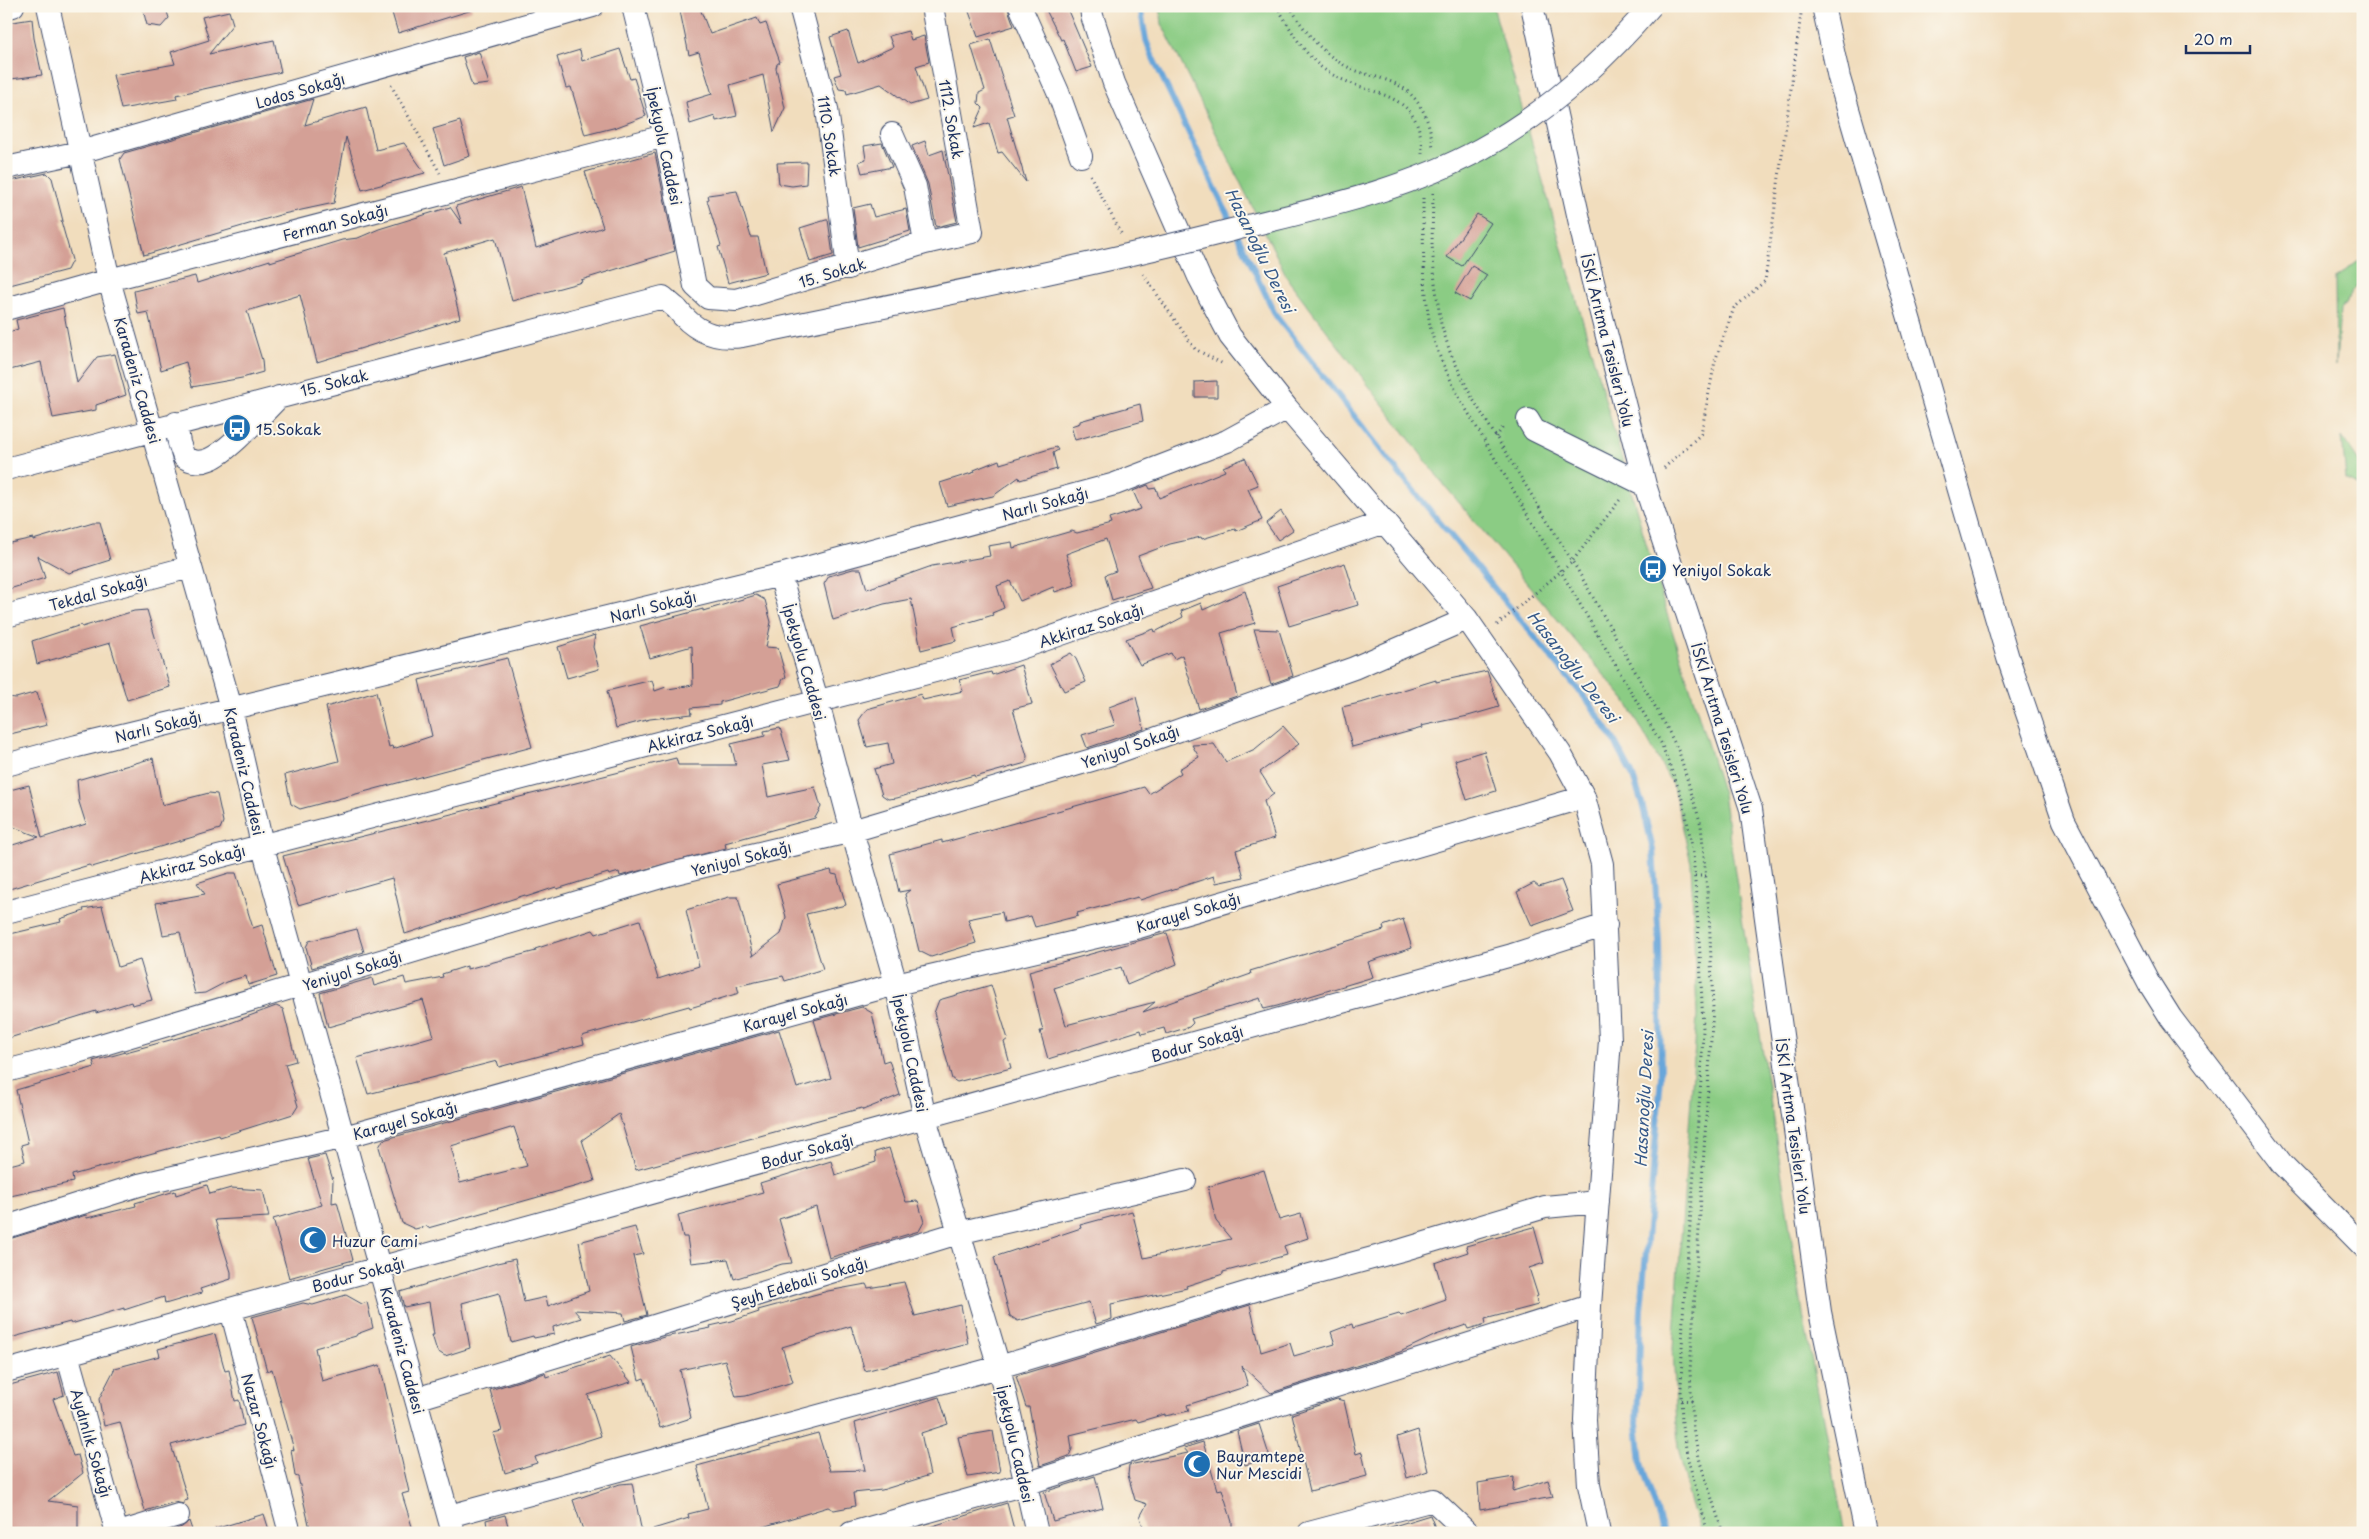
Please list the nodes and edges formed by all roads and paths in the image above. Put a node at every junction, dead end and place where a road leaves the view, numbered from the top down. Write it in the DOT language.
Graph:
graph roads {
  1 [pos="13,6"];
  2 [pos="48,6"];
  3 [pos="593,6"];
  4 [pos="633,6"];
  5 [pos="800,6"];
  6 [pos="932,6"];
  7 [pos="1020,6"];
  8 [pos="1091,6"];
  9 [pos="1277,6"];
  10 [pos="1290,6"];
  11 [pos="1652,6"];
  12 [pos="1803,6"];
  13 [pos="1823,6"];
  14 [pos="6,8"];
  15 [pos="1532,13"];
  16 [pos="381,67"];
  17 [pos="892,134"];
  18 [pos="665,136"];
  19 [pos="80,152"];
  20 [pos="1081,156"];
  21 [pos="1433,157"];
  22 [pos="1422,161"];
  23 [pos="6,168"];
  24 [pos="1434,185"];
  25 [pos="1423,189"];
  26 [pos="451,193"];
  27 [pos="972,232"];
  28 [pos="1126,242"];
  29 [pos="925,243"];
  30 [pos="848,268"];
  31 [pos="1140,268"];
  32 [pos="109,280"];
  33 [pos="695,286"];
  34 [pos="6,309"];
  35 [pos="1246,356"];
  36 [pos="281,396"];
  37 [pos="1287,408"];
  38 [pos="1528,420"];
  39 [pos="176,423"];
  40 [pos="1503,427"];
  41 [pos="152,429"];
  42 [pos="1496,436"];
  43 [pos="6,469"];
  44 [pos="1645,485"];
  45 [pos="1385,522"];
  46 [pos="1571,563"];
  47 [pos="190,567"];
  48 [pos="1562,571"];
  49 [pos="780,575"];
  50 [pos="6,616"];
  51 [pos="1467,620"];
  52 [pos="1498,625"];
  53 [pos="818,703"];
  54 [pos="231,708"];
  55 [pos="6,765"];
  56 [pos="1584,797"];
  57 [pos="852,831"];
  58 [pos="262,844"];
  59 [pos="1694,876"];
  60 [pos="1706,876"];
  61 [pos="6,912"];
  62 [pos="1606,925"];
  63 [pos="302,984"];
  64 [pos="896,984"];
  65 [pos="6,1070"];
  66 [pos="925,1118"];
  67 [pos="344,1136"];
  68 [pos="1185,1180"];
  69 [pos="1598,1202"];
  70 [pos="6,1228"];
  71 [pos="958,1233"];
  72 [pos="2363,1246"];
  73 [pos="381,1268"];
  74 [pos="1590,1306"];
  75 [pos="231,1310"];
  76 [pos="67,1354"];
  77 [pos="999,1367"];
  78 [pos="6,1371"];
  79 [pos="416,1399"];
  80 [pos="1681,1400"];
  81 [pos="1692,1401"];
  82 [pos="1025,1484"];
  83 [pos="178,1515"];
  84 [pos="451,1524"];
  85 [pos="118,1533"];
  86 [pos="290,1533"];
  87 [pos="851,1533"];
  88 [pos="1037,1533"];
  89 [pos="1309,1533"];
  90 [pos="1468,1533"];
  91 [pos="1599,1533"];
  92 [pos="1708,1533"];
  93 [pos="1723,1533"];
  94 [pos="1866,1533"];
  1 -- 14 [label="street"];
  2 -- 19 [label="street, Karadeniz Caddesi"];
  3 -- 16 [label="street, Lodos Sokağı"];
  4 -- 18 [label="street, İpekyolu Caddesi"];
  5 -- 30 [label="street, 1110. Sokak"];
  6 -- 27 [label="street, 1112. Sokak"];
  7 -- 20 [label="street"];
  8 -- 35 [label="street"];
  9 -- 22 [label="path"];
  10 -- 21 [label="path"];
  11 -- 36 [label="street, 15. Sokak, bridge"];
  12 -- 44 [label="path"];
  13 -- 72 [label="street"];
  15 -- 44 [label="street, İSKİ Arıtma Tesisleri Yolu"];
  16 -- 19 [label="street, Lodos Sokağı"];
  16 -- 26 [label="path"];
  17 -- 29 [label="street"];
  18 -- 26 [label="street, Ferman Sokağı"];
  18 -- 33 [label="street, İpekyolu Caddesi"];
  19 -- 23 [label="street, Lodos Sokağı"];
  19 -- 32 [label="street, Karadeniz Caddesi"];
  20 -- 28 [label="path"];
  24 -- 42 [label="path"];
  25 -- 48 [label="path"];
  26 -- 32 [label="street, Ferman Sokağı"];
  27 -- 29 [label="street, 15. Sokak"];
  29 -- 30 [label="street, 15. Sokak"];
  30 -- 33 [label="street, 15. Sokak"];
  31 -- 35 [label="path"];
  32 -- 34 [label="street, Ferman Sokağı"];
  32 -- 41 [label="street, Karadeniz Caddesi"];
  35 -- 37 [label="street"];
  36 -- 39 [label="street, 15. Sokak"];
  36 -- 39 [label="street"];
  37 -- 45 [label="street"];
  37 -- 49 [label="street, Narlı Sokağı"];
  38 -- 44 [label="street"];
  39 -- 41 [label="street, 15. Sokak"];
  40 -- 42 [label="path"];
  41 -- 43 [label="street, 15. Sokak"];
  41 -- 47 [label="street, Karadeniz Caddesi"];
  42 -- 46 [label="path"];
  44 -- 46 [label="path"];
  44 -- 94 [label="street, İSKİ Arıtma Tesisleri Yolu"];
  45 -- 51 [label="street"];
  45 -- 53 [label="street, Akkiraz Sokağı"];
  46 -- 48 [label="path"];
  46 -- 60 [label="path"];
  47 -- 50 [label="street, Tekdal Sokağı"];
  47 -- 54 [label="street, Karadeniz Caddesi"];
  48 -- 52 [label="path"];
  48 -- 59 [label="path"];
  49 -- 53 [label="street, İpekyolu Caddesi"];
  49 -- 54 [label="street, Narlı Sokağı"];
  51 -- 56 [label="street"];
  51 -- 57 [label="street, Yeniyol Sokağı"];
  53 -- 57 [label="street, İpekyolu Caddesi"];
  53 -- 58 [label="street, Akkiraz Sokağı"];
  54 -- 55 [label="street, Narlı Sokağı"];
  54 -- 58 [label="street, Karadeniz Caddesi"];
  56 -- 62 [label="street"];
  56 -- 64 [label="street, Karayel Sokağı"];
  57 -- 63 [label="street, Yeniyol Sokağı"];
  57 -- 64 [label="street, İpekyolu Caddesi"];
  58 -- 61 [label="street, Akkiraz Sokağı"];
  58 -- 63 [label="street, Karadeniz Caddesi"];
  59 -- 60 [label="path"];
  59 -- 80 [label="path"];
  60 -- 81 [label="path"];
  62 -- 66 [label="street, Bodur Sokağı"];
  62 -- 69 [label="street"];
  63 -- 65 [label="street, Yeniyol Sokağı"];
  63 -- 67 [label="street, Karadeniz Caddesi"];
  64 -- 66 [label="street, İpekyolu Caddesi"];
  64 -- 67 [label="street, Karayel Sokağı"];
  66 -- 71 [label="street, İpekyolu Caddesi"];
  66 -- 73 [label="street, Bodur Sokağı"];
  67 -- 70 [label="street, Karayel Sokağı"];
  67 -- 73 [label="street, Karadeniz Caddesi"];
  68 -- 71 [label="street, Şeyh Edebali Sokağı"];
  69 -- 74 [label="street"];
  69 -- 77 [label="street"];
  71 -- 77 [label="street, İpekyolu Caddesi"];
  71 -- 79 [label="street, Şeyh Edebali Sokağı"];
  73 -- 75 [label="street, Bodur Sokağı"];
  73 -- 79 [label="street, Karadeniz Caddesi"];
  74 -- 82 [label="street"];
  74 -- 91 [label="street"];
  75 -- 76 [label="street, Bodur Sokağı"];
  75 -- 86 [label="street, Nazar Sokağı"];
  76 -- 78 [label="street, Bodur Sokağı"];
  76 -- 85 [label="street, Aydınlık Sokağı"];
  77 -- 82 [label="street, İpekyolu Caddesi"];
  77 -- 84 [label="street"];
  79 -- 84 [label="street, Karadeniz Caddesi"];
  80 -- 81 [label="path"];
  80 -- 92 [label="path"];
  81 -- 93 [label="path"];
  82 -- 87 [label="street"];
  82 -- 88 [label="street, İpekyolu Caddesi"];
  83 -- 85 [label="street"];
  89 -- 90 [label="street"];
}
